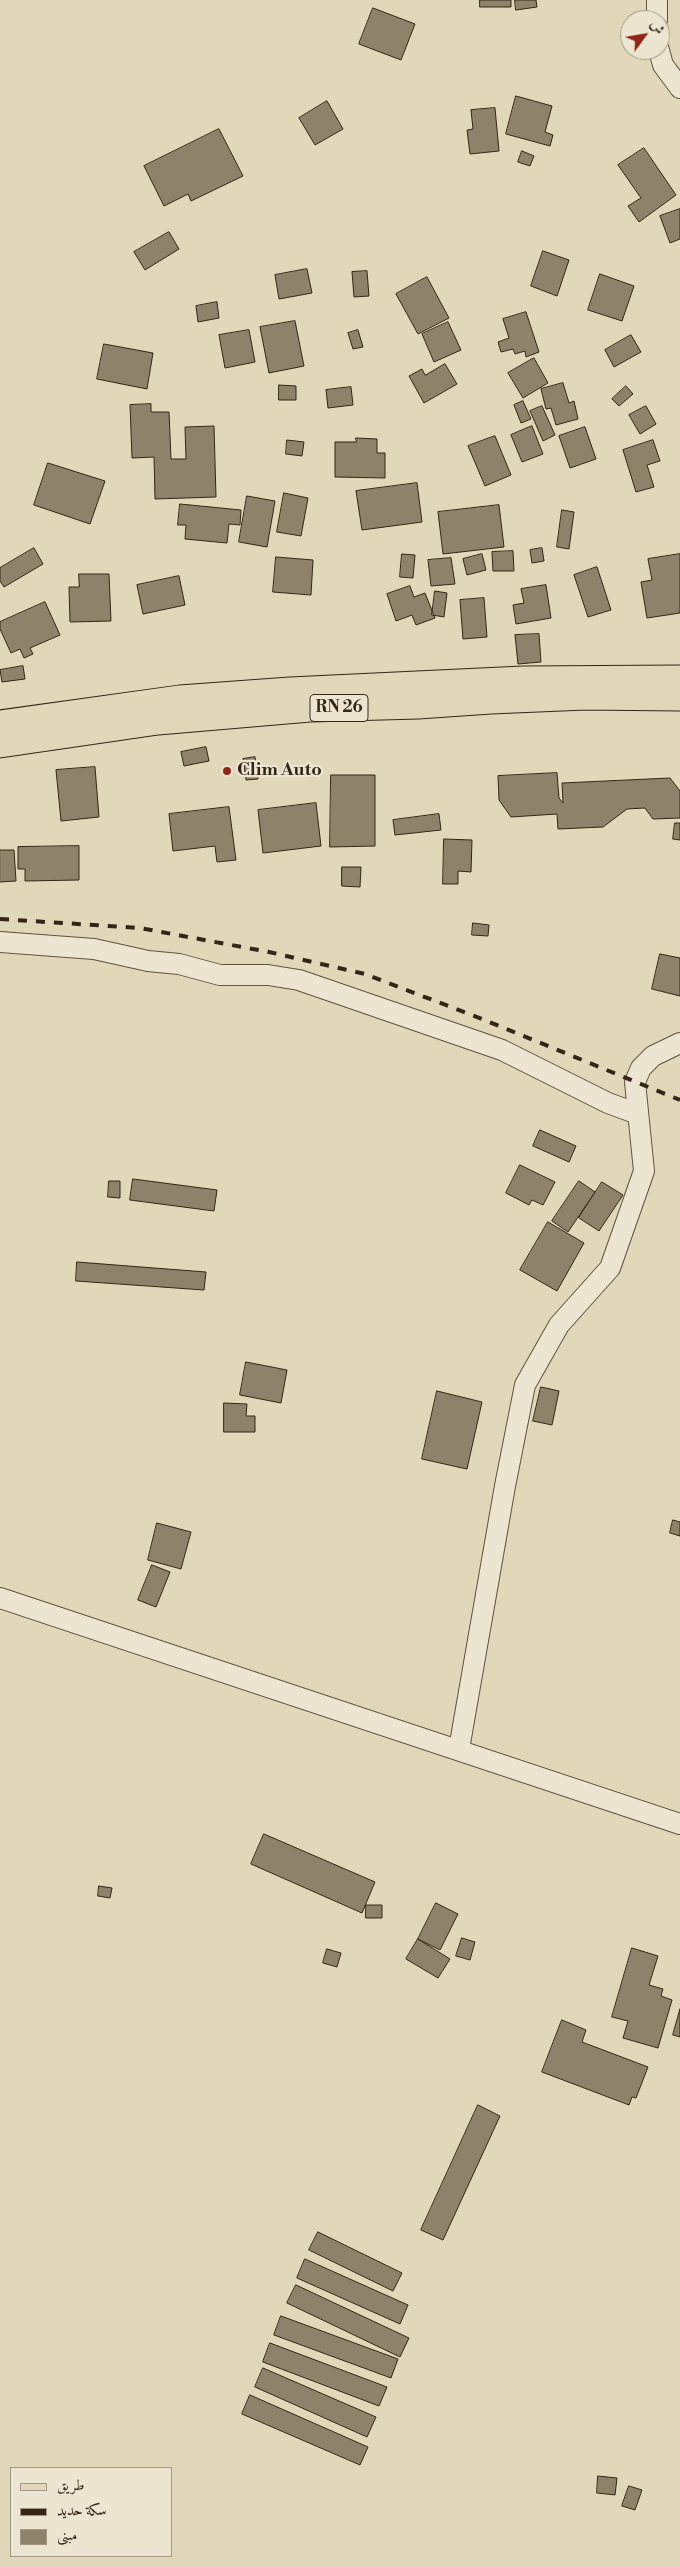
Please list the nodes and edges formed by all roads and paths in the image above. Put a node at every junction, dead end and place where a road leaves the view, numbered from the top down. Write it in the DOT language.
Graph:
graph roads {
  1 [pos="662,60"];
  2 [pos="680,88"];
  3 [pos="680,678"];
  4 [pos="680,698"];
  5 [pos="0,723"];
  6 [pos="0,745"];
  7 [pos="0,942"];
  8 [pos="680,1043"];
  9 [pos="638,1114"];
  10 [pos="0,1598"];
  11 [pos="459,1749"];
  12 [pos="680,1824"];
  1 -- 2 [label="street"];
  3 -- 5 [label="main road, RN 26"];
  4 -- 6 [label="main road, RN 26"];
  7 -- 9 [label="street"];
  8 -- 9 [label="street"];
  9 -- 11 [label="street"];
  10 -- 11 [label="street"];
  11 -- 12 [label="street"];
}
